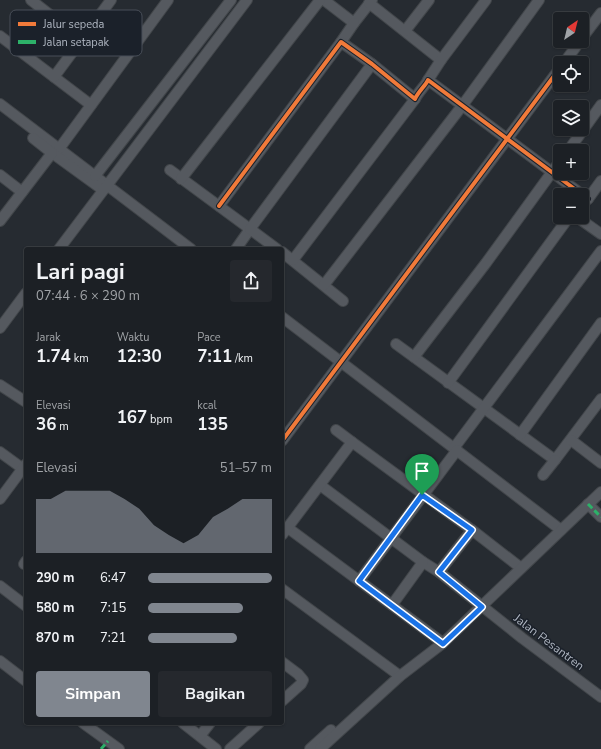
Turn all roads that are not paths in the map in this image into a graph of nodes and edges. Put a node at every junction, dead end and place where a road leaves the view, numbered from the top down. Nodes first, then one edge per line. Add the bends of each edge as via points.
1 (31, 0) edge
2 (110, 0) edge
3 (168, 0) edge
4 (231, 0) edge
5 (247, 0) edge
6 (320, 0) edge
7 (324, 0) edge
8 (429, 0) edge
9 (486, 0) edge
10 (539, 0) edge
11 (370, 2) edge
12 (44, 10) edge
13 (103, 10) edge
14 (601, 13) edge
15 (354, 23) junction
16 (589, 29) edge
17 (405, 31) junction
18 (142, 35) edge
19 (0, 36) edge
20 (341, 42) junction
21 (10, 44) edge
22 (26, 56) edge
23 (70, 56) edge
24 (127, 56) edge
25 (441, 60) junction
26 (372, 64) junction
27 (54, 77) junction
28 (553, 77) edge
29 (428, 80) junction
30 (415, 99) junction
31 (0, 104) edge
32 (91, 104) junction
33 (601, 105) edge
34 (462, 106) junction
35 (507, 139) junction
36 (573, 144) edge
37 (55, 151) junction
38 (170, 170) dead end
39 (552, 172) junction
40 (0, 175) edge
41 (95, 176) junction
42 (181, 178) junction
43 (601, 181) edge
44 (105, 187) junction
45 (570, 188) edge
46 (22, 192) junction
47 (589, 197) edge
48 (219, 206) junction
49 (0, 221) edge
50 (564, 224) edge
51 (587, 224) edge
52 (250, 229) junction
53 (601, 234) edge
54 (60, 247) edge
55 (188, 247) edge
56 (237, 247) edge
57 (274, 247) edge
58 (601, 251) edge
59 (284, 253) edge
60 (293, 260) junction
61 (324, 286) junction
62 (24, 296) edge
63 (343, 301) dead end
64 (284, 318) edge
65 (601, 323) edge
66 (0, 328) edge
67 (396, 344) dead end
68 (414, 357) junction
69 (342, 361) junction
70 (448, 383) junction
71 (0, 385) edge
72 (23, 399) edge
73 (601, 399) edge
74 (484, 409) junction
75 (336, 430) dead end
76 (520, 434) junction
77 (284, 438) edge
78 (571, 440) junction
79 (352, 442) junction
80 (456, 449) junction
81 (0, 452) edge
82 (555, 460) junction
83 (601, 463) edge
84 (24, 467) edge
85 (24, 469) edge
86 (543, 475) dead end
87 (320, 485) junction
88 (601, 492) edge
89 (422, 495) junction
90 (0, 499) edge
91 (588, 504) junction
92 (601, 517) edge
93 (472, 530) junction
94 (561, 530) junction
95 (285, 531) edge
96 (390, 538) junction
97 (423, 562) junction
98 (520, 568) junction
99 (439, 572) junction
100 (359, 581) junction
101 (0, 586) edge
102 (284, 590) edge
103 (24, 604) edge
104 (392, 605) junction
105 (482, 607) junction
106 (443, 644) junction
107 (0, 661) edge
108 (284, 664) edge
109 (400, 676) junction
110 (24, 679) edge
111 (601, 697) edge
112 (284, 700) edge
113 (85, 725) edge
114 (186, 725) edge
115 (208, 725) edge
116 (257, 725) edge
117 (330, 730) dead end
118 (200, 736) junction
119 (104, 745) edge
120 (119, 749) edge
121 (216, 749) edge
122 (230, 749) edge
123 (310, 749) edge
124 (320, 749) edge

1 - 12 street
2 - 13 street
3 - 18 street
4 - 41 street
5 - 44 street
6 - 42 street
7 - 15 street
8 - 17 street
9 - 25 street
10 - 34 street
11 - 15 street
11 - 17 street
14 - 16 street
15 - 20 street
17 - 25 street
19 - 21 street
20 - 26 street
20 - 48 street
22 - 27 street
23 - 27 street
24 - 32 street
25 - 29 street
26 - 30 street
26 - 52 street
27 - 32 street
28 - 35 street
29 - 30 street
29 - 34 street
30 - 60 street
31 - 37 street
32 - 37 street
33 - 36 street
34 - 35 street
34 - 61 street
35 - 39 street
35 - 69 street
37 - 41 street
37 - 44 street
37 - 46 street
38 - 42 street
39 - 45 street
39 - 68 street
40 - 46 street
41 - 44 street
42 - 48 street
43 - 47 street
44 - 54 street
44 - 55 street
46 - 49 street
48 - 52 street
50 - 70 street
51 - 53 street
52 - 56 street
52 - 57 street
58 - 74 street
59 - 60 street
60 - 61 street
61 - 63 street
62 - 66 street
64 - 69 street
65 - 76 street
67 - 68 street
68 - 70 street
69 - 77 street
69 - 80 street
70 - 74 street
71 - 72 street
73 - 78 street
74 - 76 street
74 - 80 street
75 - 79 street
76 - 82 street
78 - 82 street
78 - 83 street
79 - 87 street
79 - 89 street
80 - 89 street
80 - 94 street
81 - 84 street
82 - 86 street
85 - 90 street
87 - 95 street
87 - 96 street, Jalan Pesantren
88 - 91 street
89 - 93 street
89 - 96 street
91 - 92 street
91 - 94 street
93 - 98 street
93 - 99 street
94 - 98 street
95 - 100 street
96 - 97 street, Jalan Pesantren
96 - 100 street
97 - 99 street, Jalan Pesantren
97 - 104 street
98 - 105 street
99 - 105 street, Jalan Pesantren
100 - 104 street
101 - 103 street
102 - 109 street
104 - 106 street
105 - 106 street
105 - 111 street, Jalan Pesantren
106 - 109 street
107 - 110 street
108 - 112 street via 303,680
109 - 124 street
113 - 119 street
114 - 118 street
115 - 118 street
116 - 122 street
117 - 123 street
118 - 121 street
119 - 120 street

